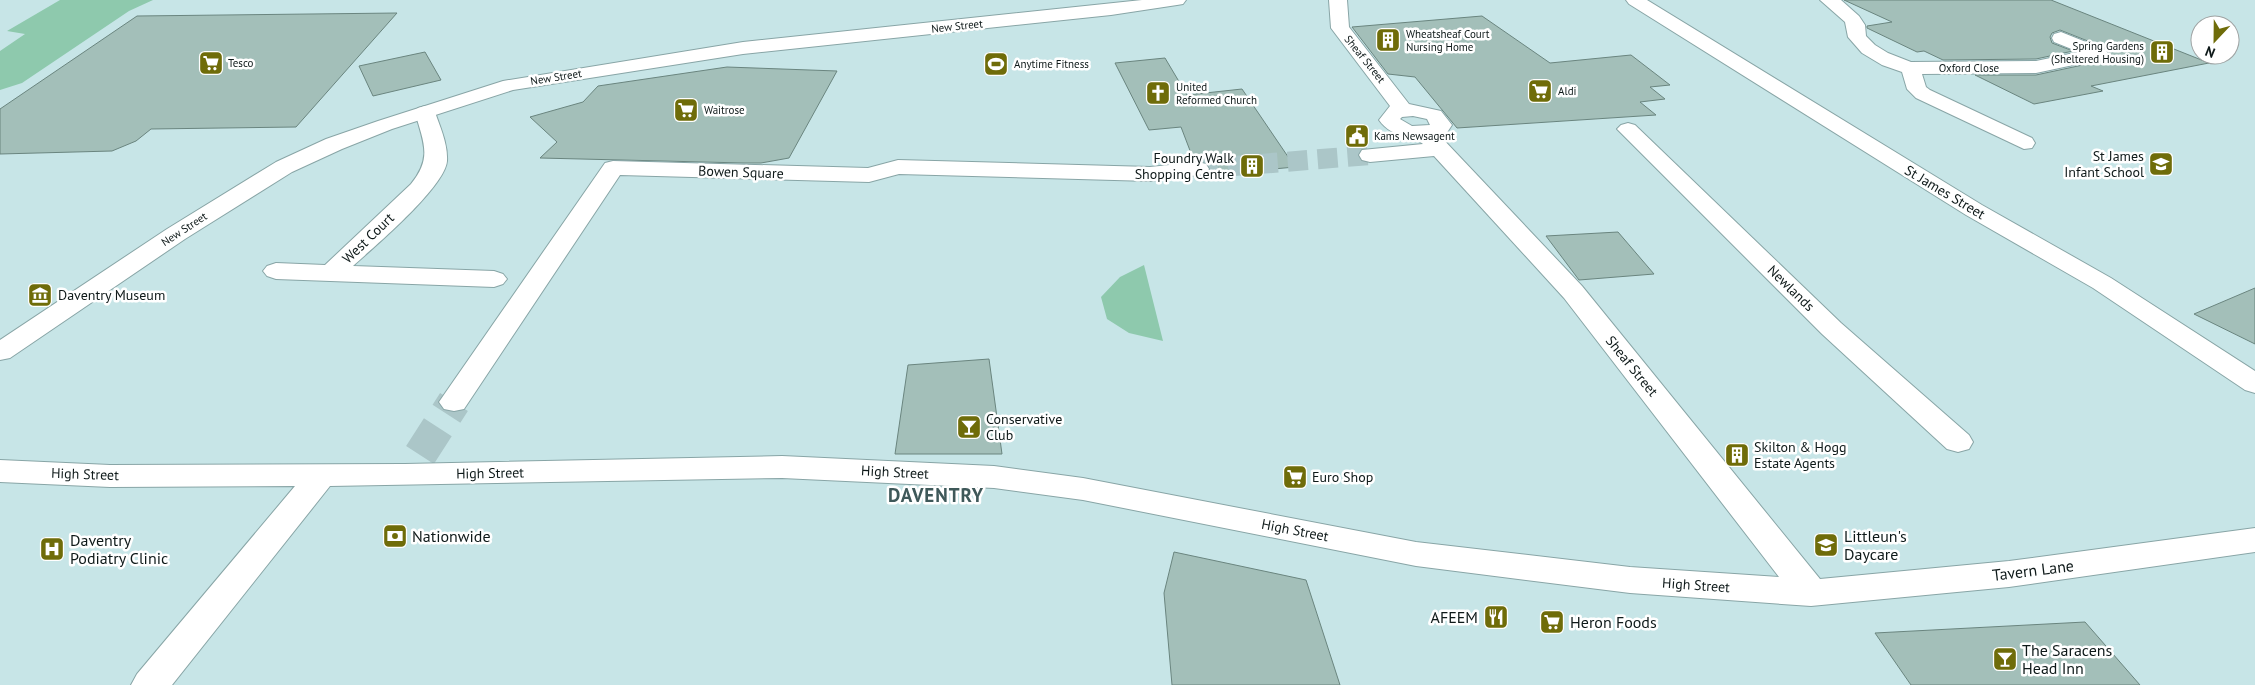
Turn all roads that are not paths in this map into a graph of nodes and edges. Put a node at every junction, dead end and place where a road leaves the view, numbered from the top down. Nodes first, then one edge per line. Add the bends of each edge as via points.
1 (1177, 0) edge
2 (1338, 0) edge
3 (1635, 0) edge
4 (1829, 0) edge
5 (2060, 38) dead end
6 (1912, 68) junction
7 (425, 112) junction
8 (1628, 129) dead end
9 (1433, 141) junction
10 (2024, 143) dead end
11 (1370, 155) tunnel mouth
12 (1198, 170) tunnel mouth
13 (276, 271) dead end
14 (331, 273) junction
15 (494, 279) dead end
16 (0, 352) edge
17 (2255, 384) edge
18 (454, 402) tunnel mouth
19 (1958, 442) dead end
20 (0, 471) edge
21 (322, 474) junction
22 (2255, 540) edge
23 (1811, 593) junction
24 (150, 685) edge

1 - 7 street, New Street via 1101,11 743,48 510,85
2 - 9 street, Sheaf Street via 1340,28 1404,111 1434,115 1441,124
3 - 17 street, St James Street via 1974,210 2102,283
4 - 6 street, Oxford Close via 1853,20 1857,37 1870,51 1895,64
5 - 6 street, Oxford Close via 2098,54 2036,67
6 - 10 street via 1917,88 1923,94
7 - 14 street, West Court via 436,164 422,186
7 - 16 street, New Street via 334,144 284,167 176,234
8 - 19 street, Newlands via 1825,321
9 - 11 street
9 - 23 street, Sheaf Street via 1573,292
12 - 18 street, Bowen Square via 1150,174 898,167 868,175 613,168
13 - 14 street
14 - 15 street, West Court
20 - 21 street, High Street via 110,476
21 - 23 street, High Street via 412,465 782,467 994,477 1093,491 1416,554 1630,580
21 - 24 street
22 - 23 street, Tavern Lane via 2009,574

